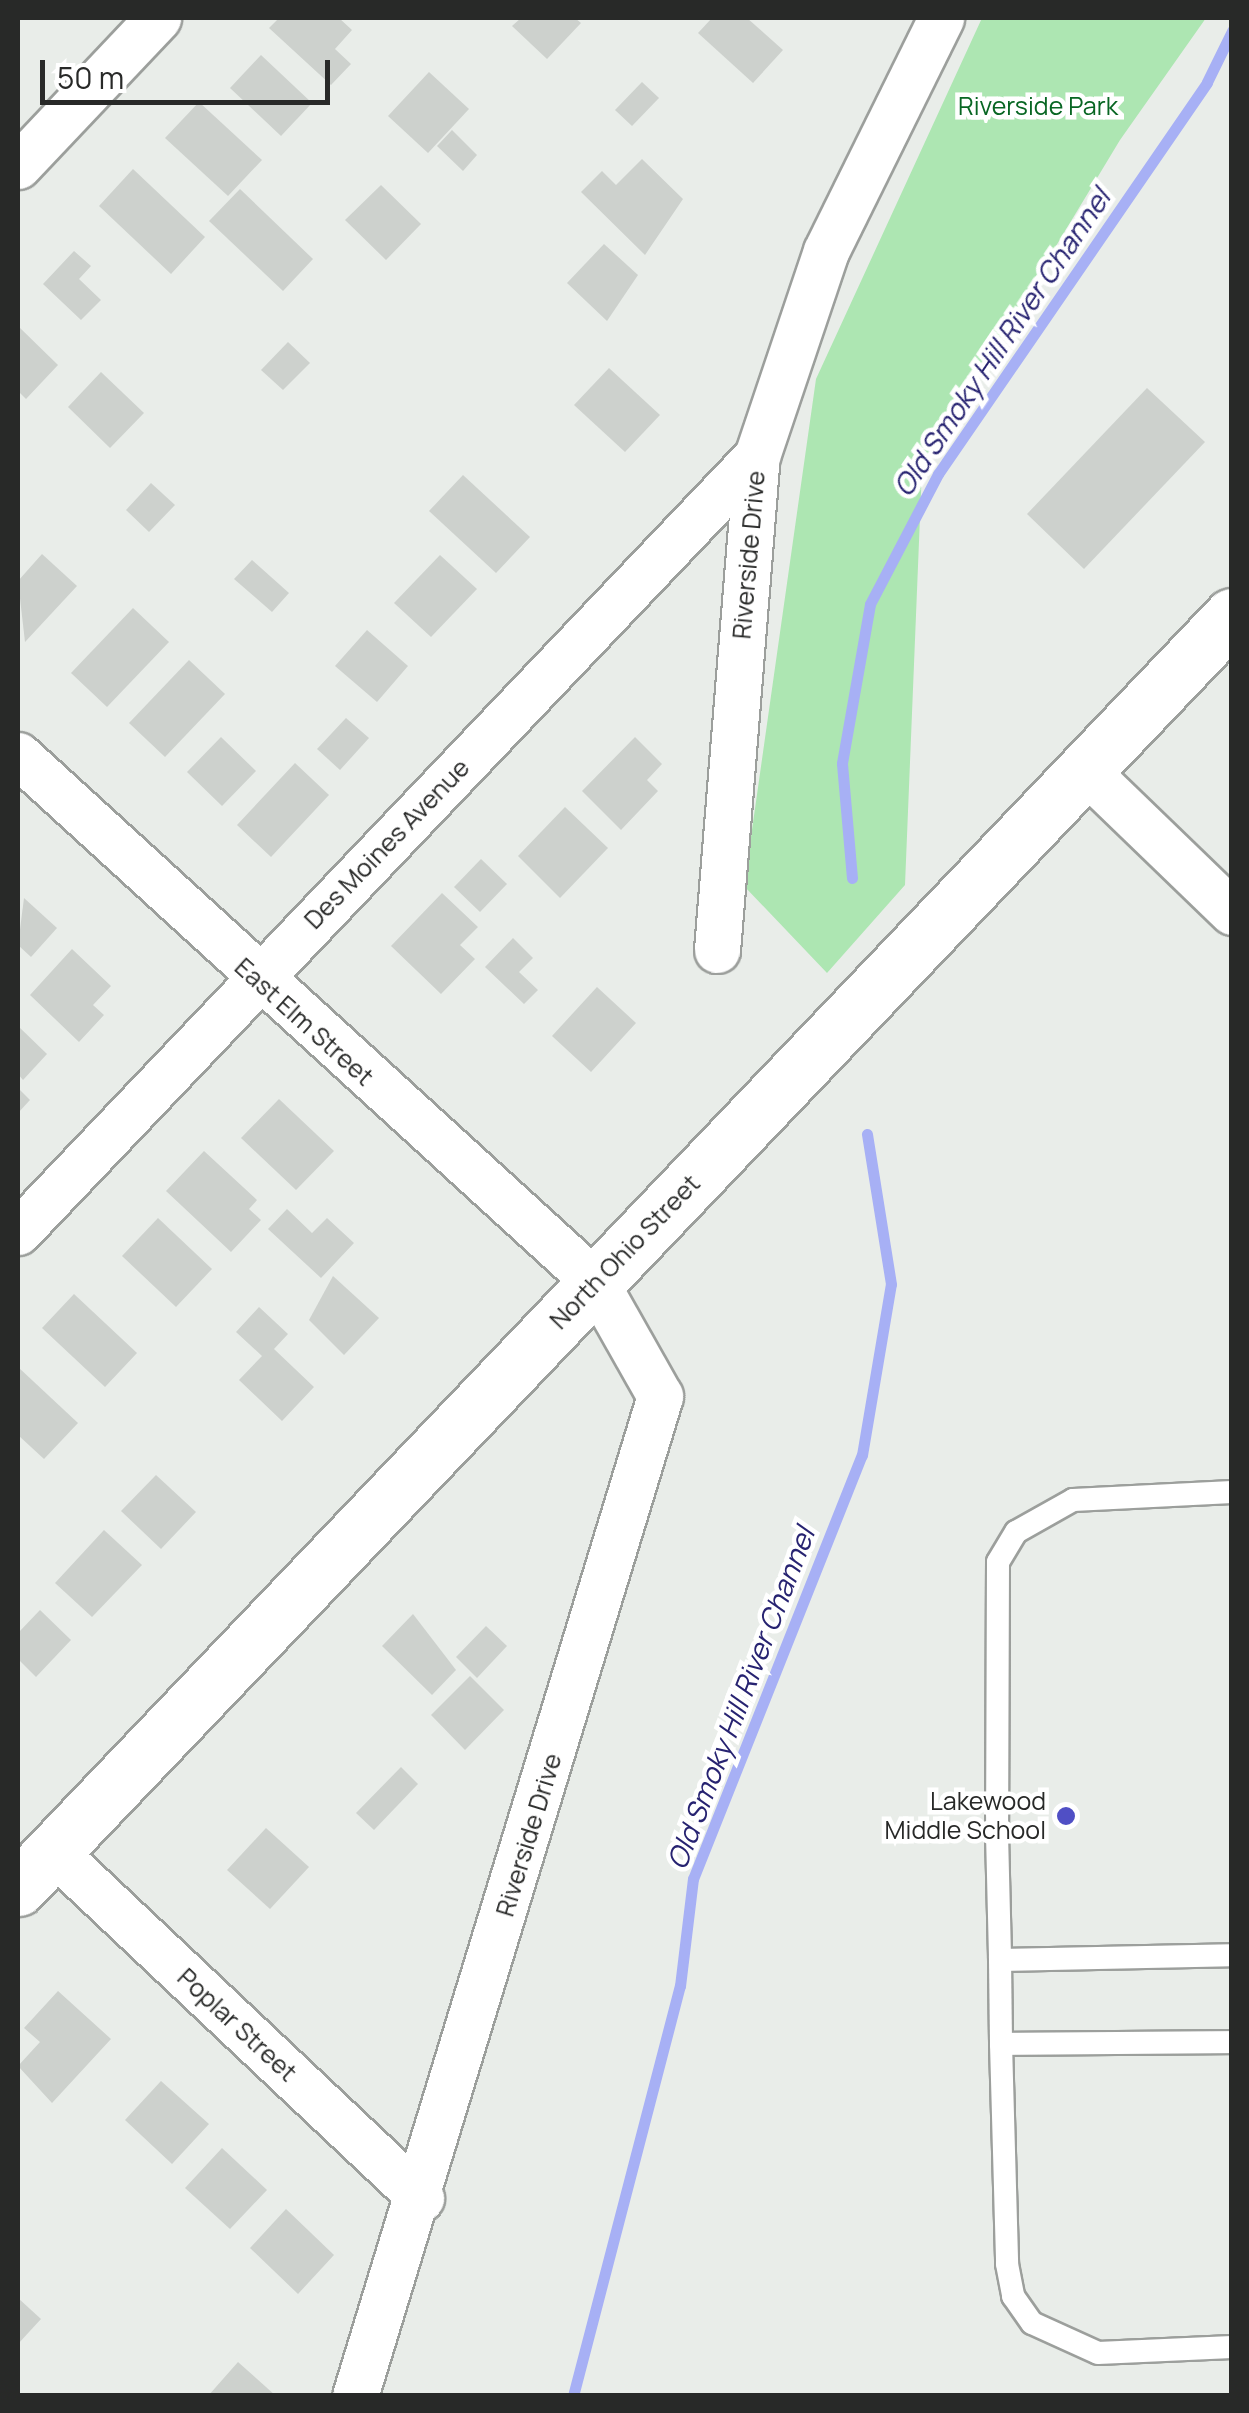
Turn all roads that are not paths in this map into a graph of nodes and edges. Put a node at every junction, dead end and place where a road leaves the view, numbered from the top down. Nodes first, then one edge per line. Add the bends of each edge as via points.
1 (158, 18) edge
2 (941, 18) edge
3 (18, 166) edge
4 (757, 456) junction
5 (1232, 616) edge
6 (18, 756) edge
7 (1086, 771) junction
8 (1232, 912) edge
9 (718, 950) dead end
10 (256, 980) junction
11 (18, 1232) edge
12 (596, 1283) junction
13 (1232, 1492) edge
14 (35, 1869) edge
15 (1232, 1955) edge
16 (1000, 1960) junction
17 (1232, 2042) edge
18 (1001, 2044) junction
19 (421, 2198) junction
20 (1232, 2347) edge
21 (356, 2396) edge

1 - 3 street
2 - 4 street, Riverside Drive via 826,251
4 - 9 street, Riverside Drive
4 - 10 street, Des Moines Avenue
5 - 7 main road, North Ohio Street
6 - 10 street, East Elm Street
7 - 8 street
7 - 12 main road, North Ohio Street
10 - 11 street, Des Moines Avenue
10 - 12 street, East Elm Street
12 - 14 main road, North Ohio Street
12 - 19 street, Riverside Drive via 660,1396
13 - 16 lane via 1073,1500 1030,1520 998,1562
14 - 19 street, Poplar Street
15 - 16 lane
16 - 18 lane
17 - 18 lane
18 - 20 lane via 1007,2264 1013,2296 1032,2323 1098,2352
19 - 21 street, Riverside Drive

